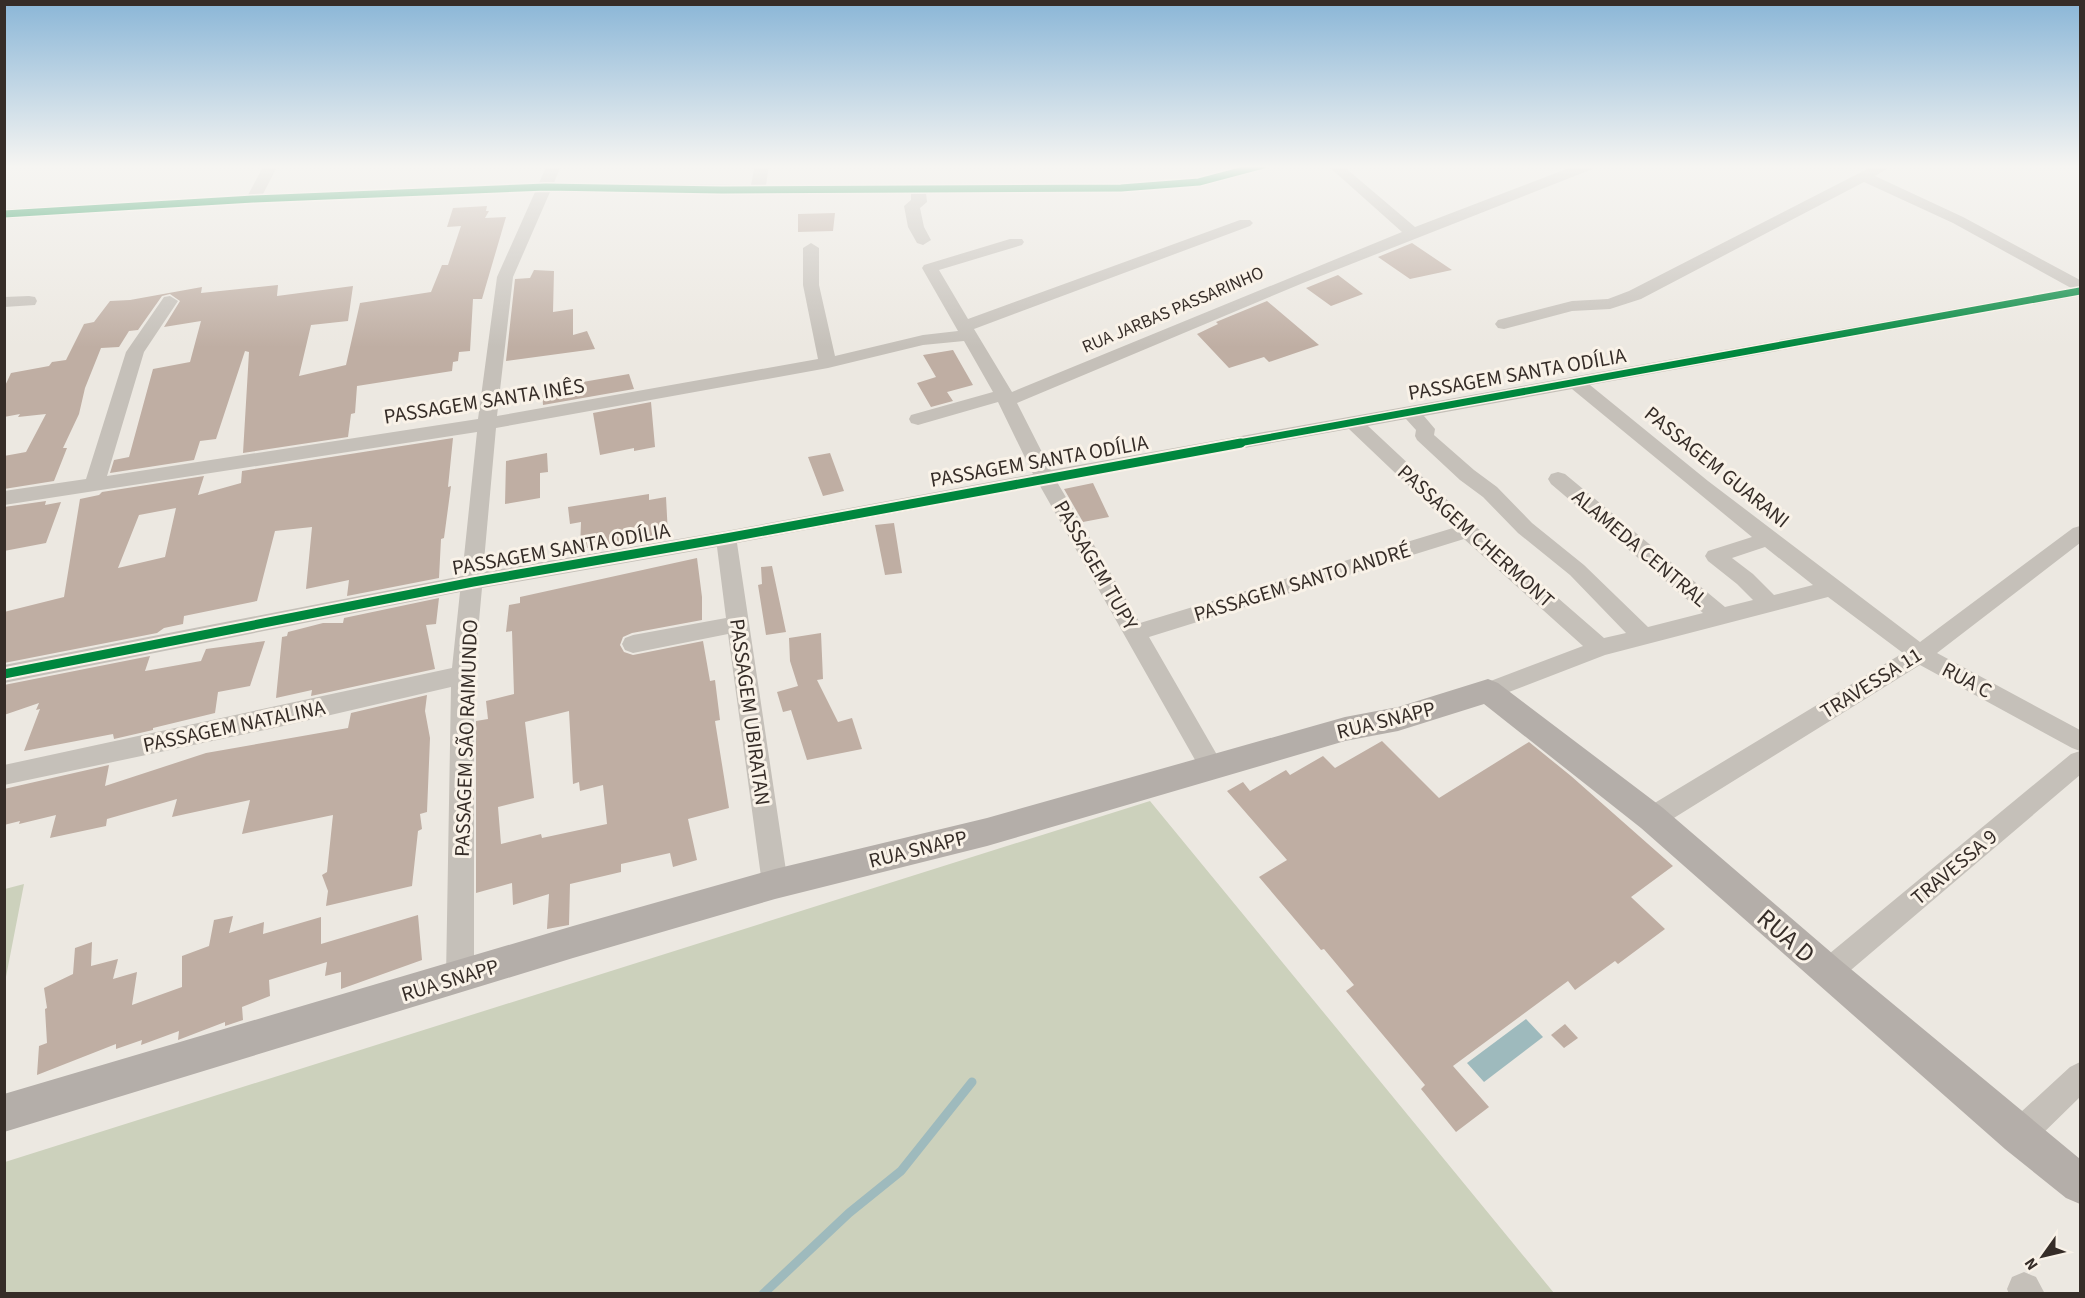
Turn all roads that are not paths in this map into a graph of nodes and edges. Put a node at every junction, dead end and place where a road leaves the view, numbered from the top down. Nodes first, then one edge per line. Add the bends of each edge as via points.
1 (528, 226) edge
2 (916, 226) edge
3 (1238, 226) edge
4 (1404, 226) edge
5 (1428, 226) edge
6 (1769, 226) edge
7 (1968, 226) edge
8 (1411, 232) junction
9 (923, 240) dead end
10 (1016, 242) dead end
11 (812, 248) dead end
12 (2080, 288) edge
13 (29, 301) dead end
14 (170, 301) dead end
15 (4, 302) edge
16 (1504, 324) dead end
17 (966, 331) junction
18 (828, 363) junction
19 (1575, 382) junction
20 (1006, 398) junction
21 (1410, 412) junction
22 (918, 419) dead end
23 (1354, 423) junction
24 (487, 424) junction
25 (1045, 478) junction
26 (1558, 479) dead end
27 (94, 485) junction
28 (4, 498) edge
29 (1468, 531) junction
30 (2080, 534) edge
31 (726, 538) junction
32 (1768, 539) junction
33 (473, 582) junction
34 (1831, 588) junction
35 (1770, 604) junction
36 (1722, 617) junction
37 (737, 624) junction
38 (1135, 633) junction
39 (1644, 637) junction
40 (633, 644) dead end
41 (1600, 648) junction
42 (1920, 654) junction
43 (4, 674) edge
44 (463, 675) junction
45 (1488, 691) junction
46 (2080, 741) edge
47 (2080, 761) edge
48 (1212, 767) junction
49 (4, 775) edge
50 (1652, 819) junction
51 (775, 885) junction
52 (1828, 972) junction
53 (460, 977) junction
54 (2080, 1077) edge
55 (4, 1113) edge
56 (2019, 1135) junction
57 (2080, 1184) edge

1 - 24 street, PASSAGEM SÃO RAIMUNDO via 505,277
2 - 9 street
3 - 17 street, PASSAGEM SANTA INÊS
4 - 8 street
5 - 8 street, RUA JARBAS PASSARINHO
6 - 16 street via 1611,304 1572,306
7 - 12 street
8 - 20 street, RUA JARBAS PASSARINHO
10 - 17 street, PASSAGEM TUPY via 930,268
11 - 18 street via 811,285
12 - 19 street, PASSAGEM SANTA ODÍLIA
13 - 15 street
14 - 27 street via 135,352
17 - 18 street, PASSAGEM SANTA INÊS
17 - 20 street, PASSAGEM TUPY
18 - 24 street, PASSAGEM SANTA INÊS
19 - 21 street, PASSAGEM SANTA ODÍLIA
19 - 32 street, PASSAGEM GUARANI
20 - 22 street, RUA JARBAS PASSARINHO
20 - 25 street, PASSAGEM TUPY
21 - 23 street, PASSAGEM SANTA ODÍLIA
21 - 39 street via 1426,429 1424,436 1576,570
23 - 25 street, PASSAGEM SANTA ODÍLIA
23 - 29 street, PASSAGEM CHERMONT
24 - 27 street, PASSAGEM SANTA INÊS
24 - 33 street, PASSAGEM SÃO RAIMUNDO
25 - 31 street, PASSAGEM SANTA ODÍLIA
25 - 38 street, PASSAGEM TUPY
26 - 36 street, ALAMEDA CENTRAL
27 - 28 street, PASSAGEM SANTA INÊS
29 - 38 street, PASSAGEM SANTO ANDRÉ
29 - 41 street, PASSAGEM CHERMONT
30 - 42 street, TRAVESSA 11
31 - 33 street, PASSAGEM SANTA ODÍLIA
31 - 37 street, PASSAGEM UBIRATAN
32 - 34 street, PASSAGEM GUARANI
32 - 35 street via 1715,556
33 - 43 street, PASSAGEM SANTA ODÍLIA
33 - 44 street, PASSAGEM SÃO RAIMUNDO
34 - 35 street, RUA SNAPP
34 - 42 street, RUA C
35 - 36 street, RUA SNAPP
36 - 39 street, RUA SNAPP
37 - 40 street
37 - 51 street, PASSAGEM UBIRATAN
38 - 48 street, PASSAGEM TUPY
39 - 41 street, RUA SNAPP
41 - 45 street, RUA SNAPP
42 - 46 street, RUA C
42 - 50 street, TRAVESSA 11
44 - 49 street, PASSAGEM NATALINA
44 - 53 street, PASSAGEM SÃO RAIMUNDO
45 - 48 main road, RUA SNAPP via 1398,720 1345,729
45 - 50 main road, RUA D
47 - 52 street, TRAVESSA 9
48 - 51 main road, RUA SNAPP via 987,832
50 - 52 main road, RUA D
51 - 53 main road, RUA SNAPP
52 - 56 main road, RUA D
53 - 55 main road, RUA SNAPP
54 - 56 street
56 - 57 main road, RUA D

